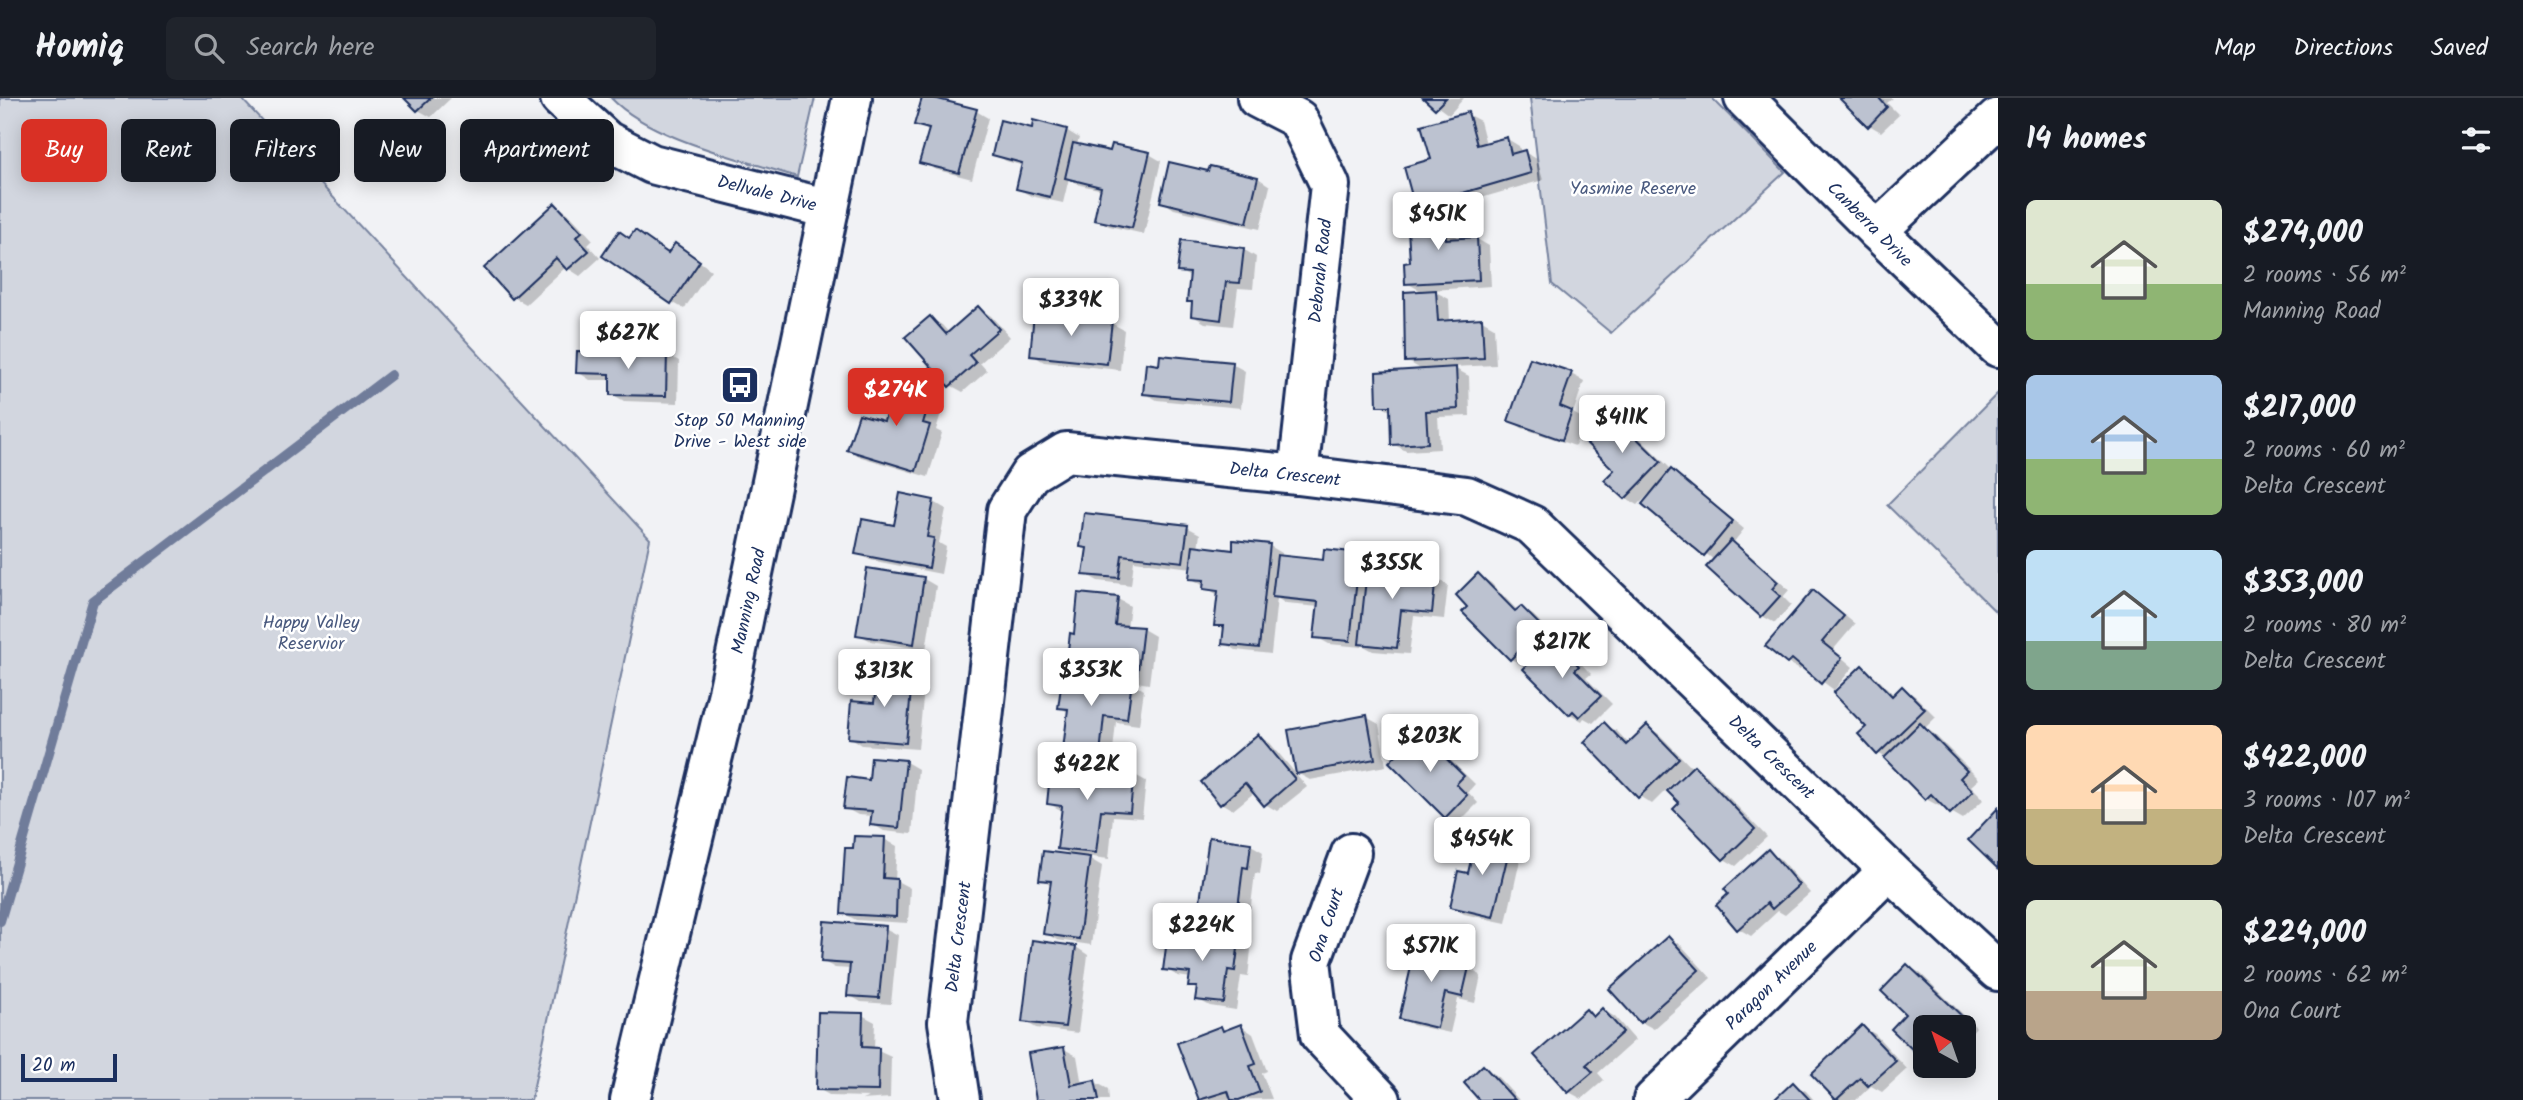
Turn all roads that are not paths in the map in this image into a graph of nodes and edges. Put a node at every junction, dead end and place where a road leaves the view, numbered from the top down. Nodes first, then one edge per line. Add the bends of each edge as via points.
1 (560, 98) edge
2 (852, 98) edge
3 (1257, 98) edge
4 (1744, 98) edge
5 (1998, 118) edge
6 (829, 209) junction
7 (1877, 231) junction
8 (1998, 347) edge
9 (1298, 475) junction
10 (1351, 853) dead end
11 (1889, 870) junction
12 (1998, 971) edge
13 (630, 1100) edge
14 (960, 1100) edge
15 (1381, 1100) edge
16 (1653, 1100) edge

1 - 6 street, Dellvale Drive via 607,141 652,164
2 - 6 street, Manning Road
3 - 9 street, Deborah Road via 1298,119 1330,185
4 - 7 street, Canberra Drive
5 - 7 street
6 - 13 street, Manning Road via 729,693
7 - 8 street, Canberra Drive
9 - 11 street, Delta Crescent via 1467,496 1532,525
9 - 14 street, Delta Crescent via 1066,452 1030,474 1007,510 948,1023
10 - 15 street, Ona Court via 1311,961 1320,1035
11 - 12 street, Delta Crescent
11 - 16 street, Paragon Avenue

